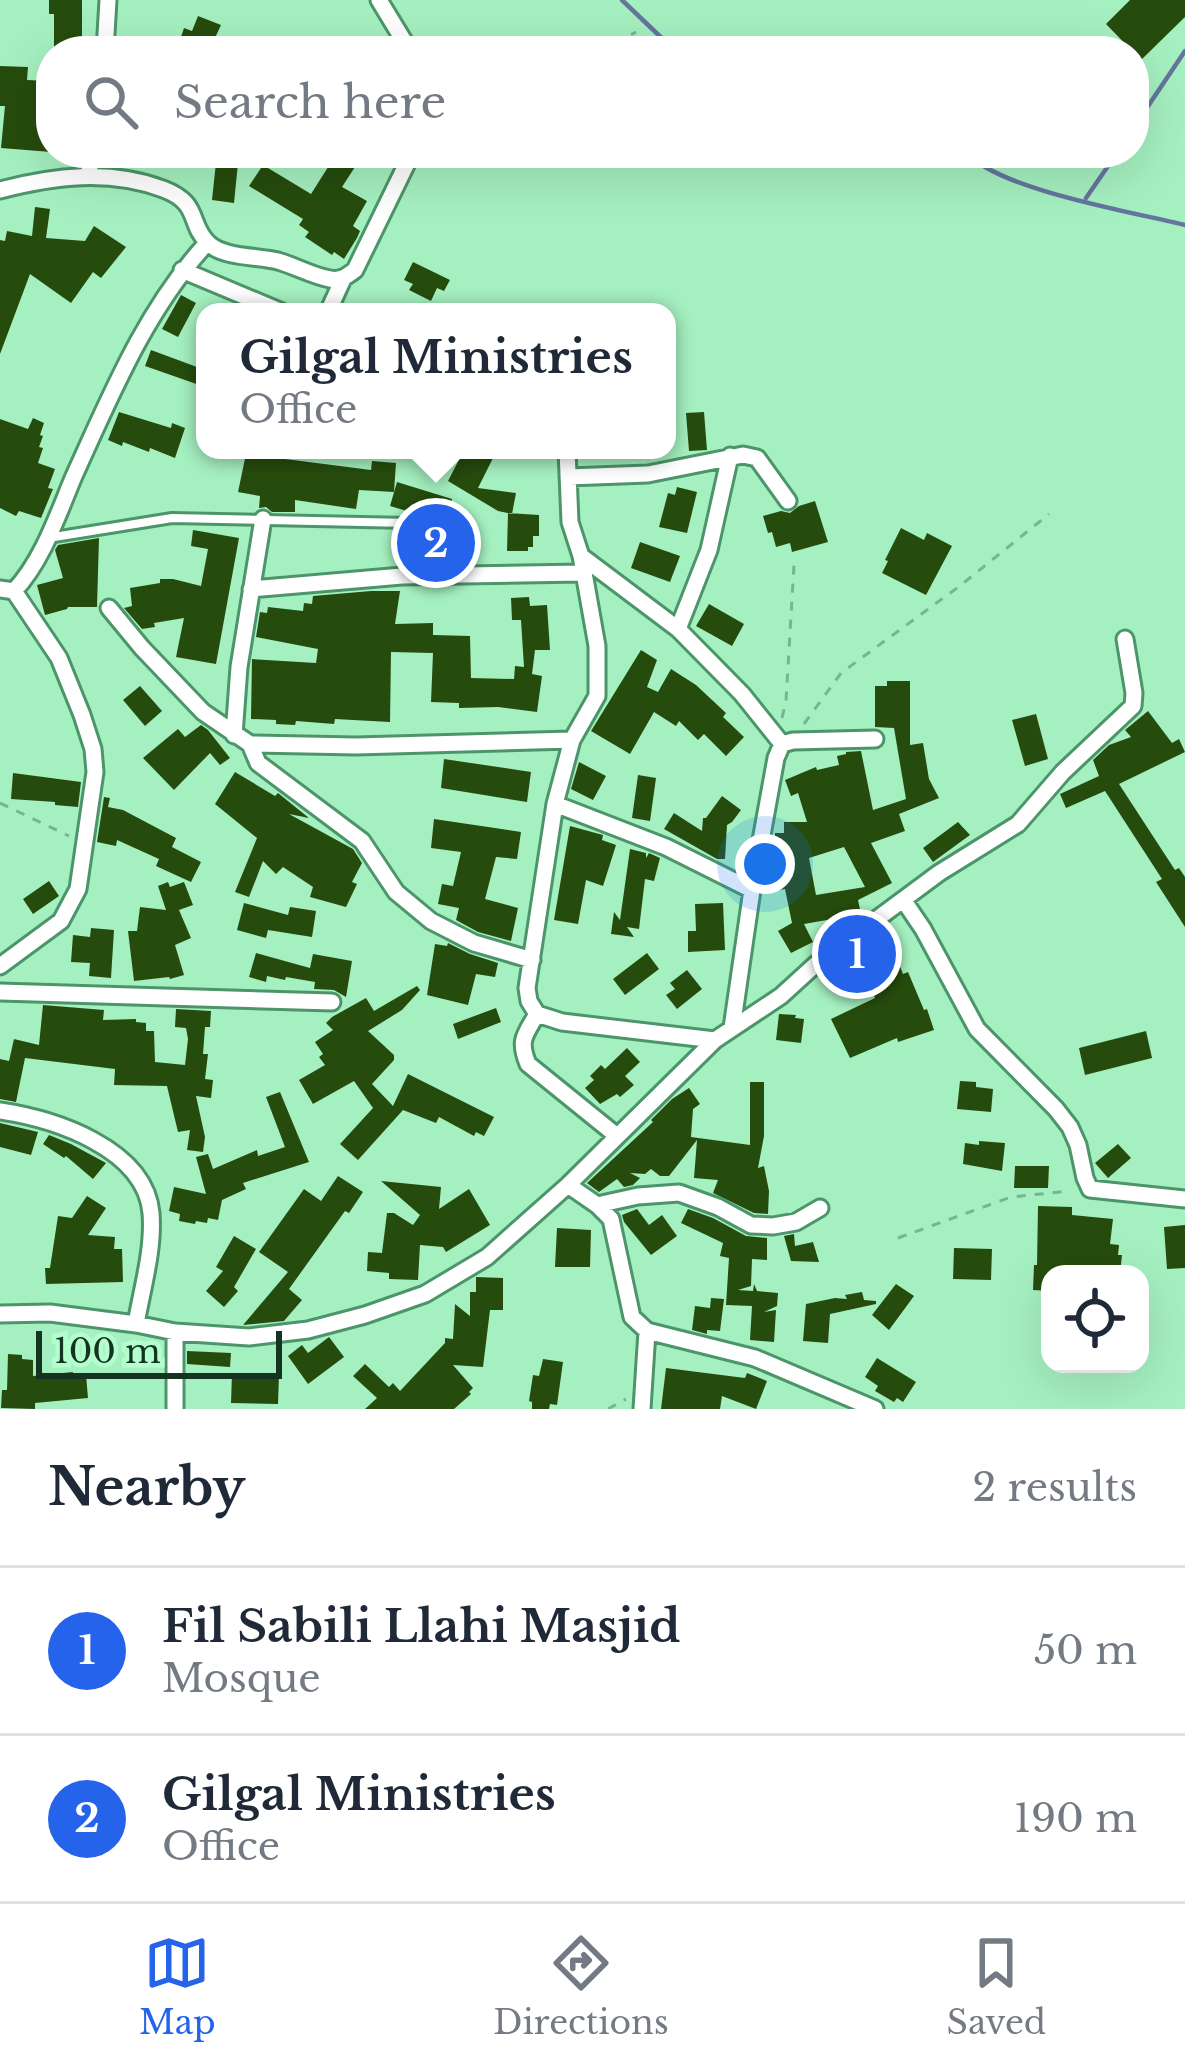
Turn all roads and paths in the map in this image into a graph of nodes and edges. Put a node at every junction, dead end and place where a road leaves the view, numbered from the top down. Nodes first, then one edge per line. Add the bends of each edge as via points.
1 (109, 0) edge
2 (379, 0) edge
3 (636, 32) dead end
4 (106, 36) edge
5 (401, 36) edge
6 (628, 36) edge
7 (90, 168) edge
8 (405, 168) edge
9 (88, 174) junction
10 (0, 190) edge
11 (207, 243) junction
12 (182, 270) junction
13 (343, 279) junction
14 (261, 303) edge
15 (332, 303) edge
16 (730, 457) junction
17 (567, 459) edge
18 (568, 477) junction
19 (788, 501) dead end
20 (1049, 514) dead end
21 (263, 519) junction
22 (410, 524) dead end
23 (47, 538) junction
24 (582, 564) junction
25 (794, 565) dead end
26 (250, 589) junction
27 (7, 590) edge
28 (110, 608) dead end
29 (678, 629) junction
30 (1126, 639) dead end
31 (234, 735) junction
32 (875, 739) dead end
33 (572, 740) junction
34 (784, 741) junction
35 (250, 744) junction
36 (0, 803) edge
37 (555, 804) junction
38 (85, 843) junction
39 (752, 890) junction
40 (904, 901) junction
41 (532, 960) junction
42 (0, 966) edge
43 (0, 992) edge
44 (332, 1002) dead end
45 (537, 1014) junction
46 (732, 1028) junction
47 (715, 1040) junction
48 (0, 1111) edge
49 (617, 1136) junction
50 (568, 1185) junction
51 (1090, 1189) junction
52 (1185, 1198) edge
53 (597, 1204) junction
54 (820, 1208) dead end
55 (898, 1238) dead end
56 (0, 1314) edge
57 (136, 1324) junction
58 (647, 1331) junction
59 (175, 1332) junction
60 (175, 1409) edge
61 (642, 1409) edge
62 (875, 1409) edge

1 - 4 street
2 - 5 street
3 - 6 path
7 - 9 street
8 - 13 street via 355,270
9 - 10 street
9 - 11 street via 168,190 186,202
11 - 12 street
11 - 13 street
12 - 14 street
12 - 23 street via 130,358
13 - 15 street
16 - 18 street via 648,474
16 - 19 street via 757,458
16 - 29 street via 710,550
17 - 18 street
18 - 24 street
20 - 34 path via 841,674
21 - 22 lane
21 - 23 lane via 172,518
21 - 26 street
23 - 27 street
24 - 26 street
24 - 29 street
24 - 33 street via 597,696
25 - 34 path
26 - 31 street
27 - 38 street via 59,658 93,749
28 - 31 street via 203,712
29 - 34 street
30 - 40 street via 1133,706 1018,824
31 - 35 street
32 - 34 street
33 - 35 street
33 - 37 street
34 - 39 street
35 - 41 street via 258,763 362,841 396,892 431,921
36 - 38 path
37 - 39 street
37 - 41 street
38 - 42 street via 78,889 61,921
39 - 46 street
40 - 46 street
40 - 51 street via 977,1029 1070,1127
41 - 45 street via 527,988
43 - 44 street
45 - 47 street
45 - 49 street via 521,1047 528,1064
46 - 47 street
47 - 49 street
48 - 57 street via 76,1132 142,1180 151,1212
49 - 50 street
50 - 53 street
50 - 59 street via 488,1257 424,1294 308,1330 248,1337
51 - 52 street
51 - 55 path via 1011,1197
53 - 54 street via 679,1193 752,1225 773,1226
53 - 58 street via 610,1219 632,1317
56 - 57 street
57 - 59 street
58 - 61 street
58 - 62 street via 755,1358
59 - 60 street

